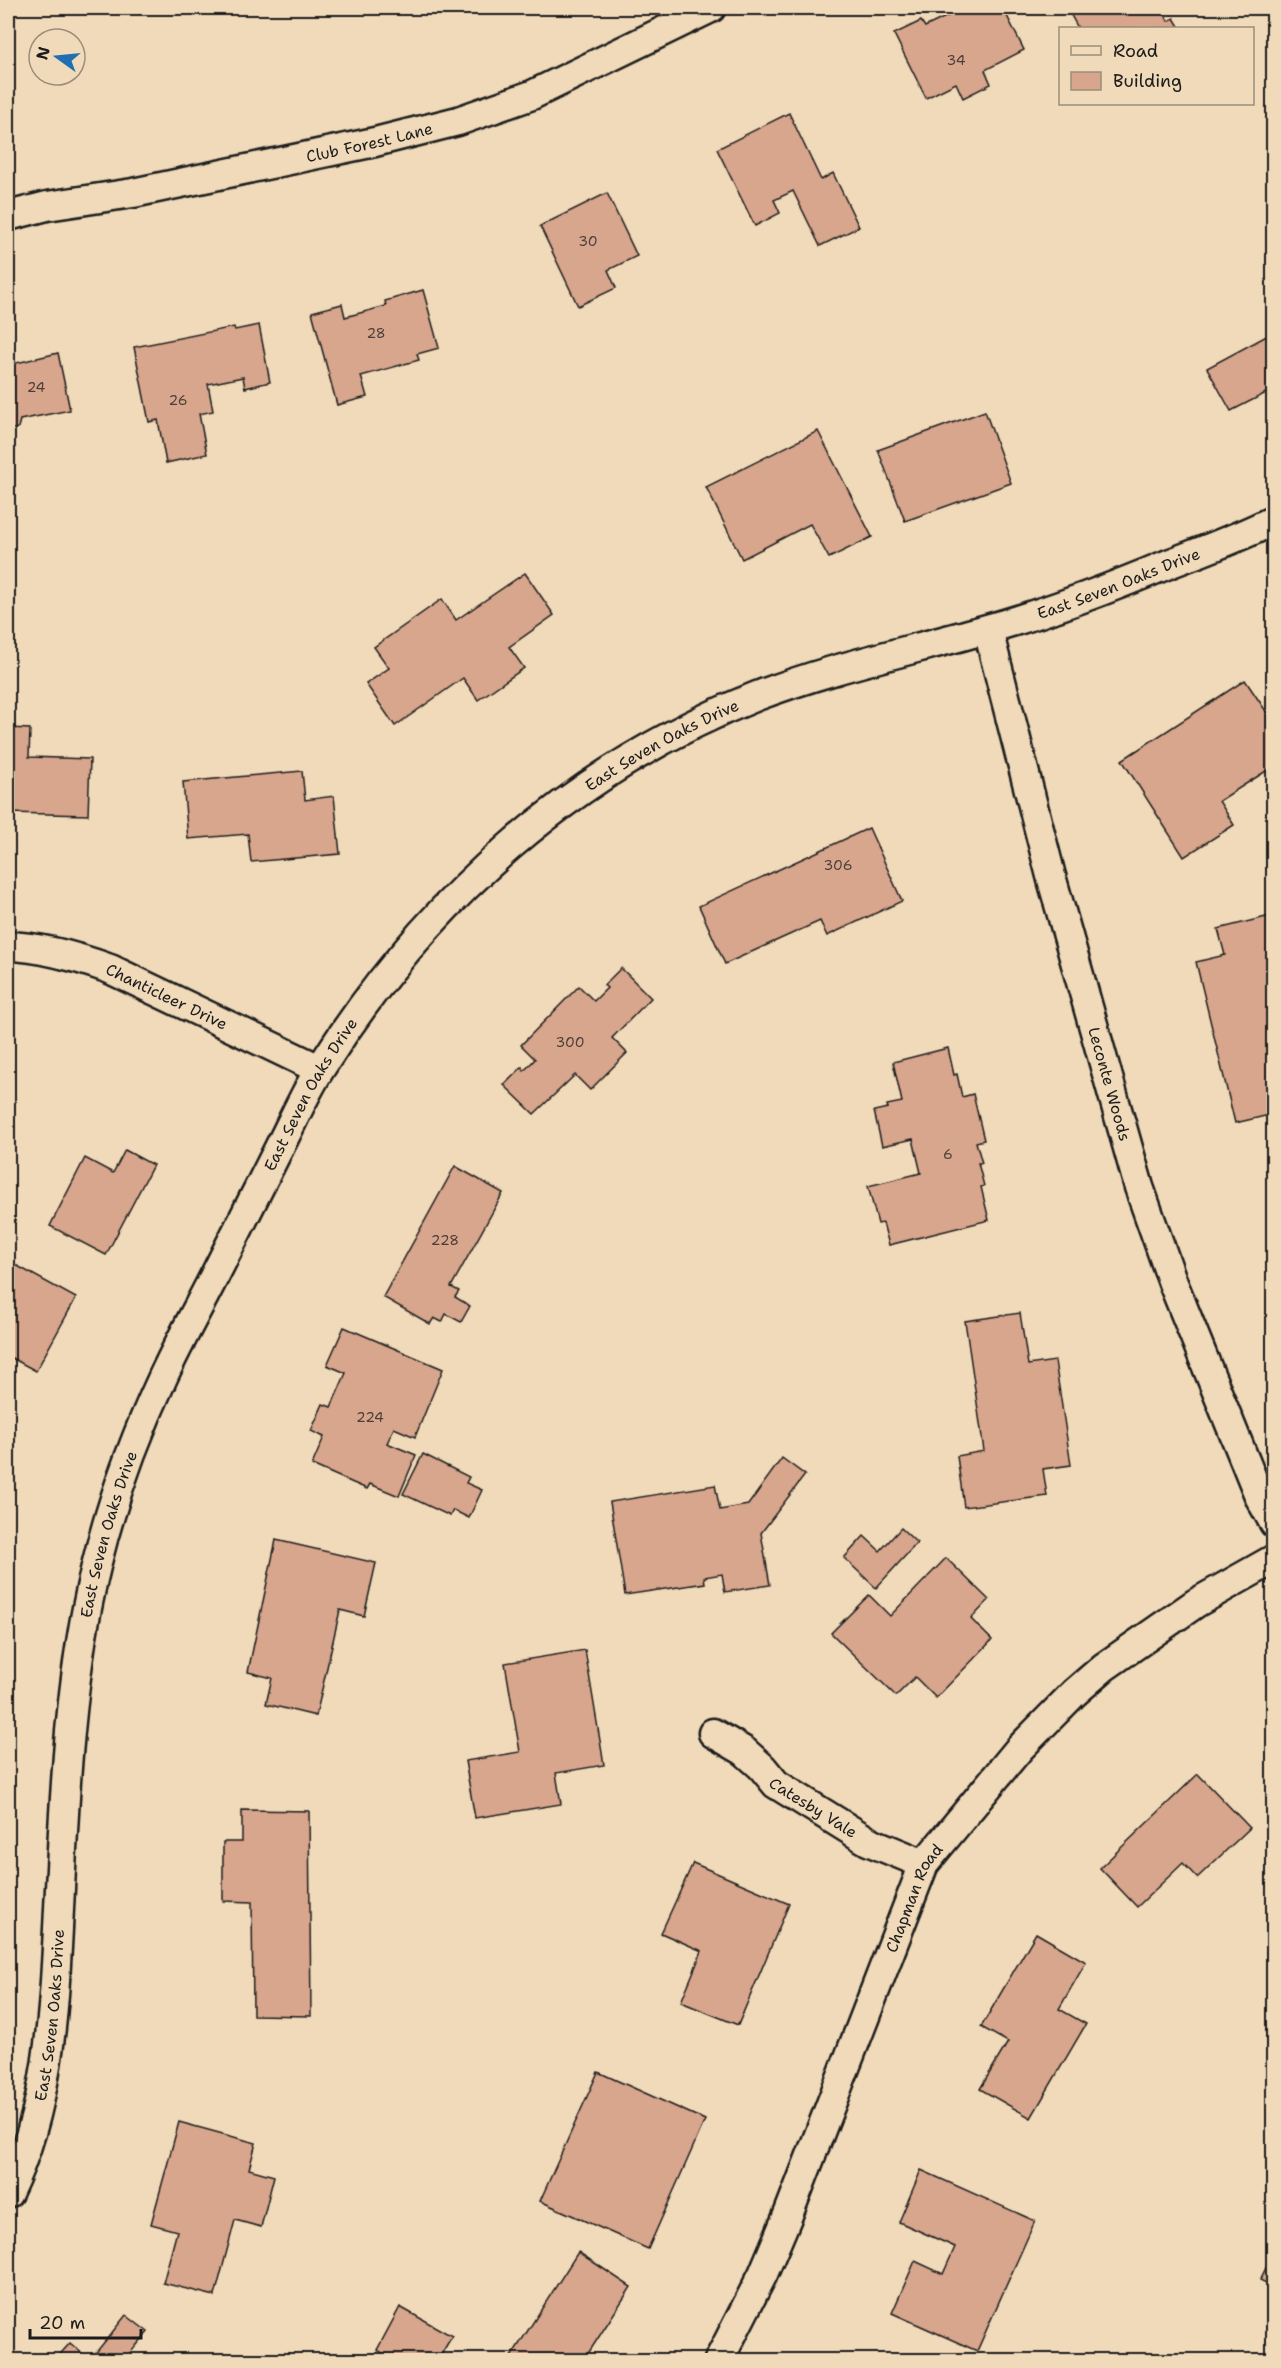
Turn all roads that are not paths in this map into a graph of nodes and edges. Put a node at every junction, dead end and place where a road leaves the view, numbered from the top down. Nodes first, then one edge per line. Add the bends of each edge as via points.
1 (711, 8) edge
2 (8, 216) edge
3 (1274, 520) edge
4 (987, 630) junction
5 (8, 946) edge
6 (320, 1069) junction
7 (1274, 1523) edge
8 (1274, 1559) edge
9 (714, 1733) dead end
10 (924, 1864) junction
11 (8, 2193) edge
12 (719, 2361) edge

1 - 2 street, Club Forest Lane via 532,95 458,122 133,193
3 - 4 street, East Seven Oaks Drive via 1120,584
4 - 6 street, East Seven Oaks Drive via 829,671 753,698 673,736 605,775 535,823 471,879 396,961
4 - 7 street, Leconte Woods via 1051,876 1139,1187 1173,1283 1260,1498
5 - 6 street, Chanticleer Drive via 30,947 110,969
6 - 11 street, East Seven Oaks Drive via 162,1378 127,1463 105,1534 87,1607 76,1677 46,2064 33,2127
8 - 10 street, Chapman Road via 1196,1602 1074,1693 1019,1749
9 - 10 street, Catesby Vale via 744,1751 785,1790 868,1841
10 - 12 street, Chapman Road via 789,2215

